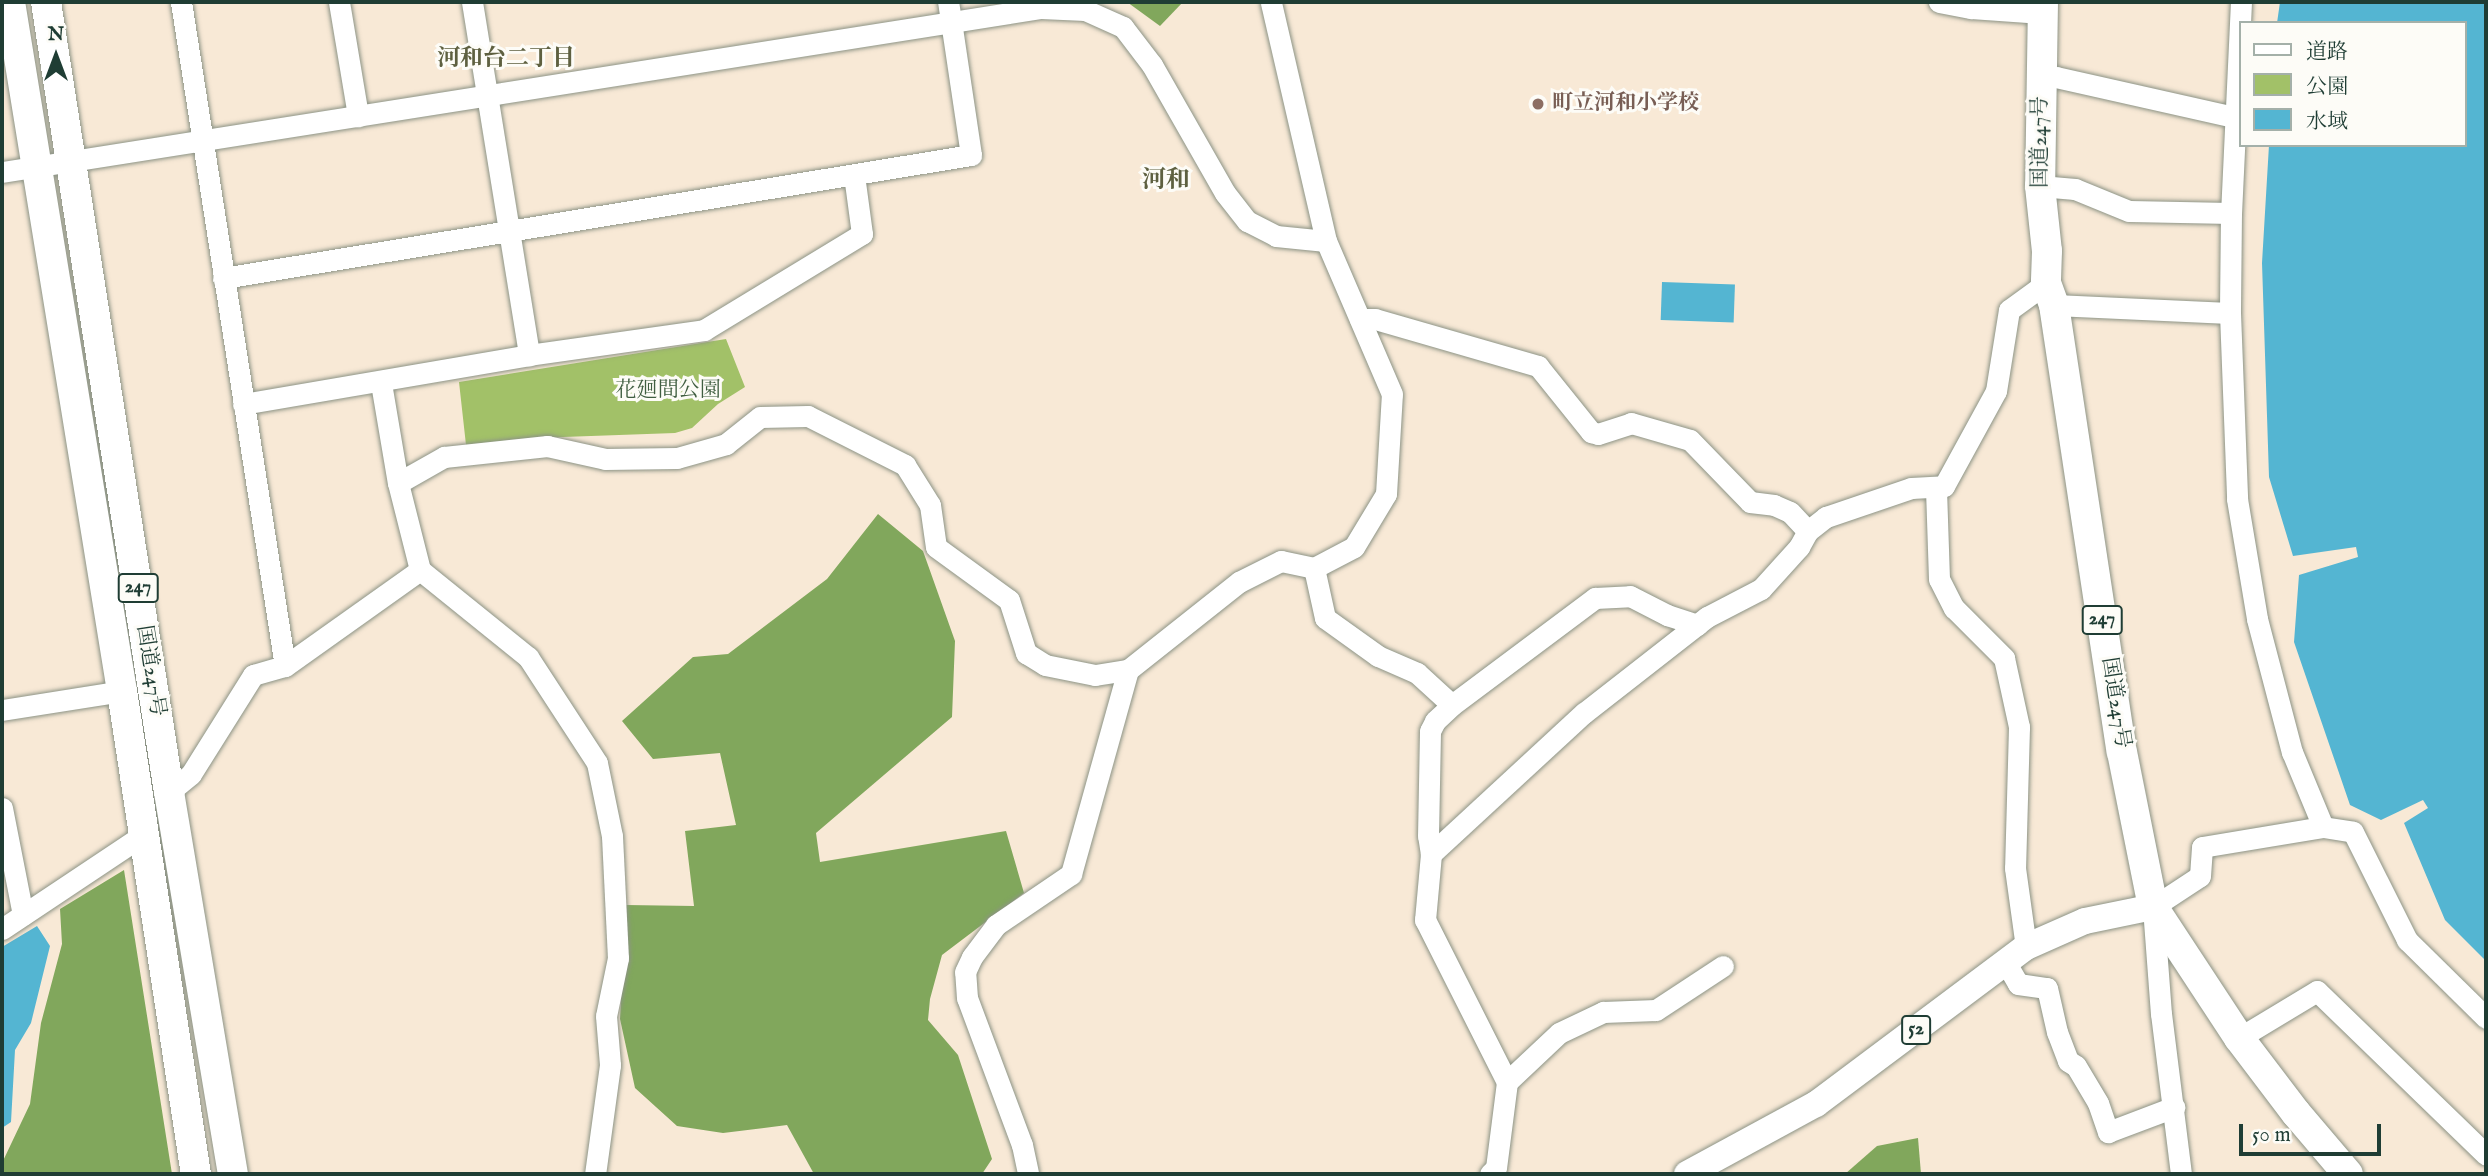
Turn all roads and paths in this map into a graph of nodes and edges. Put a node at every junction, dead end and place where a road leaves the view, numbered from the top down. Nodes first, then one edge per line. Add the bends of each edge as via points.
1 (10, 2) edge
2 (46, 2) edge
3 (181, 2) edge
4 (339, 2) edge
5 (472, 2) edge
6 (1271, 2) edge
7 (1939, 2) edge
8 (2241, 2) edge
9 (2042, 7) edge
10 (949, 12) edge
11 (2041, 77) junction
12 (486, 95) junction
13 (358, 116) junction
14 (2233, 117) junction
15 (204, 141) junction
16 (73, 161) junction
17 (36, 166) junction
18 (2, 172) edge
19 (854, 175) junction
20 (2040, 186) junction
21 (2231, 213) junction
22 (510, 231) junction
23 (1326, 242) junction
24 (223, 278) junction
25 (2050, 294) junction
26 (2230, 313) junction
27 (1360, 320) junction
28 (529, 355) junction
29 (381, 383) junction
30 (243, 404) junction
31 (398, 483) junction
32 (1936, 489) junction
33 (1808, 531) junction
34 (1314, 568) junction
35 (420, 570) junction
36 (1697, 625) junction
37 (285, 666) junction
38 (1128, 670) junction
39 (122, 691) junction
40 (1452, 705) junction
41 (2, 710) edge
42 (169, 792) junction
43 (2, 808) edge
44 (2323, 827) junction
45 (143, 835) junction
46 (4, 847) edge
47 (1432, 854) junction
48 (2153, 907) junction
49 (23, 915) junction
50 (2, 929) edge
51 (2016, 955) junction
52 (1723, 966) dead end
53 (2486, 1018) edge
54 (2239, 1038) junction
55 (1507, 1082) junction
56 (2174, 1107) junction
57 (2486, 1155) edge
58 (196, 1174) edge
59 (233, 1174) edge
60 (595, 1174) edge
61 (1030, 1174) edge
62 (1490, 1174) edge
63 (1687, 1174) edge
64 (2180, 1174) edge
65 (2348, 1174) edge

1 - 17 highway, 国道247号 / 247
2 - 16 highway, 国道247号 / 247
3 - 15 street
4 - 13 street
5 - 12 street
6 - 23 street
7 - 9 street via 1971,8
8 - 14 street
9 - 11 highway, 国道247号 / 247
10 - 12 street
10 - 19 street via 971,155
10 - 23 street via 1085,10 1123,27 1152,65 1225,193 1247,221 1276,236
11 - 14 street
11 - 20 highway, 国道247号 / 247
12 - 13 street
12 - 22 street
13 - 15 street
14 - 21 street
15 - 16 street
15 - 24 street
16 - 17 street
16 - 42 highway, 国道247号 / 247
17 - 18 street
17 - 39 highway, 国道247号 / 247
19 - 22 street
19 - 28 street via 862,234 704,330
20 - 21 street via 2075,189 2129,211
20 - 25 highway, 国道247号 / 247
21 - 26 street
22 - 24 street
22 - 28 street
23 - 27 street
24 - 30 street
25 - 26 street
25 - 32 street via 2009,310 1996,391 1964,455 1944,486
25 - 48 highway, 国道247号 / 247 via 2122,752
26 - 44 street via 2237,499 2257,619 2292,752
27 - 33 street via 1375,320 1538,366 1591,432 1631,423 1690,440 1750,502 1790,512
27 - 34 street via 1392,394 1386,494 1354,547
28 - 29 street
29 - 30 street
29 - 31 street
30 - 37 street
31 - 35 street
31 - 38 street via 444,457 547,446 605,459 677,458 726,444 760,417 807,416 905,465 930,505 936,547 1009,600 1026,653 1045,665 1095,675
32 - 33 street via 1899,492 1826,517
32 - 51 street via 1939,579 1954,608 2004,658 2019,727
33 - 36 street via 1761,589
34 - 38 street via 1281,561 1239,582
34 - 40 street via 1325,618 1378,656 1418,673
35 - 37 street
35 - 60 street via 528,657 597,763 612,836 618,958 606,1016 610,1065
36 - 40 street via 1630,596 1595,598
36 - 47 street via 1584,713
37 - 42 street via 253,675 191,774
38 - 61 street via 1071,874 996,925 965,972 967,998
39 - 41 street
39 - 45 highway, 国道247号 / 247
40 - 47 street via 1435,722 1427,740 1427,836
42 - 59 highway, 国道247号 / 247
43 - 46 street
44 - 48 street via 2202,847 2200,876
44 - 53 street via 2353,832 2407,940
45 - 49 street
45 - 58 highway, 国道247号 / 247
46 - 49 street
47 - 55 street via 1425,920
48 - 51 main road, 52 via 2085,921
48 - 54 highway, 国道247号 / 247
48 - 56 street
49 - 50 street
51 - 56 street via 2018,984 2047,988 2068,1061 2076,1066 2098,1103 2108,1132
51 - 63 main road, 52 via 1816,1104
52 - 55 street via 1656,1010 1603,1012 1559,1033
54 - 57 street via 2318,991
54 - 65 highway, 国道247号 / 247
55 - 62 street via 1496,1168
56 - 64 street

